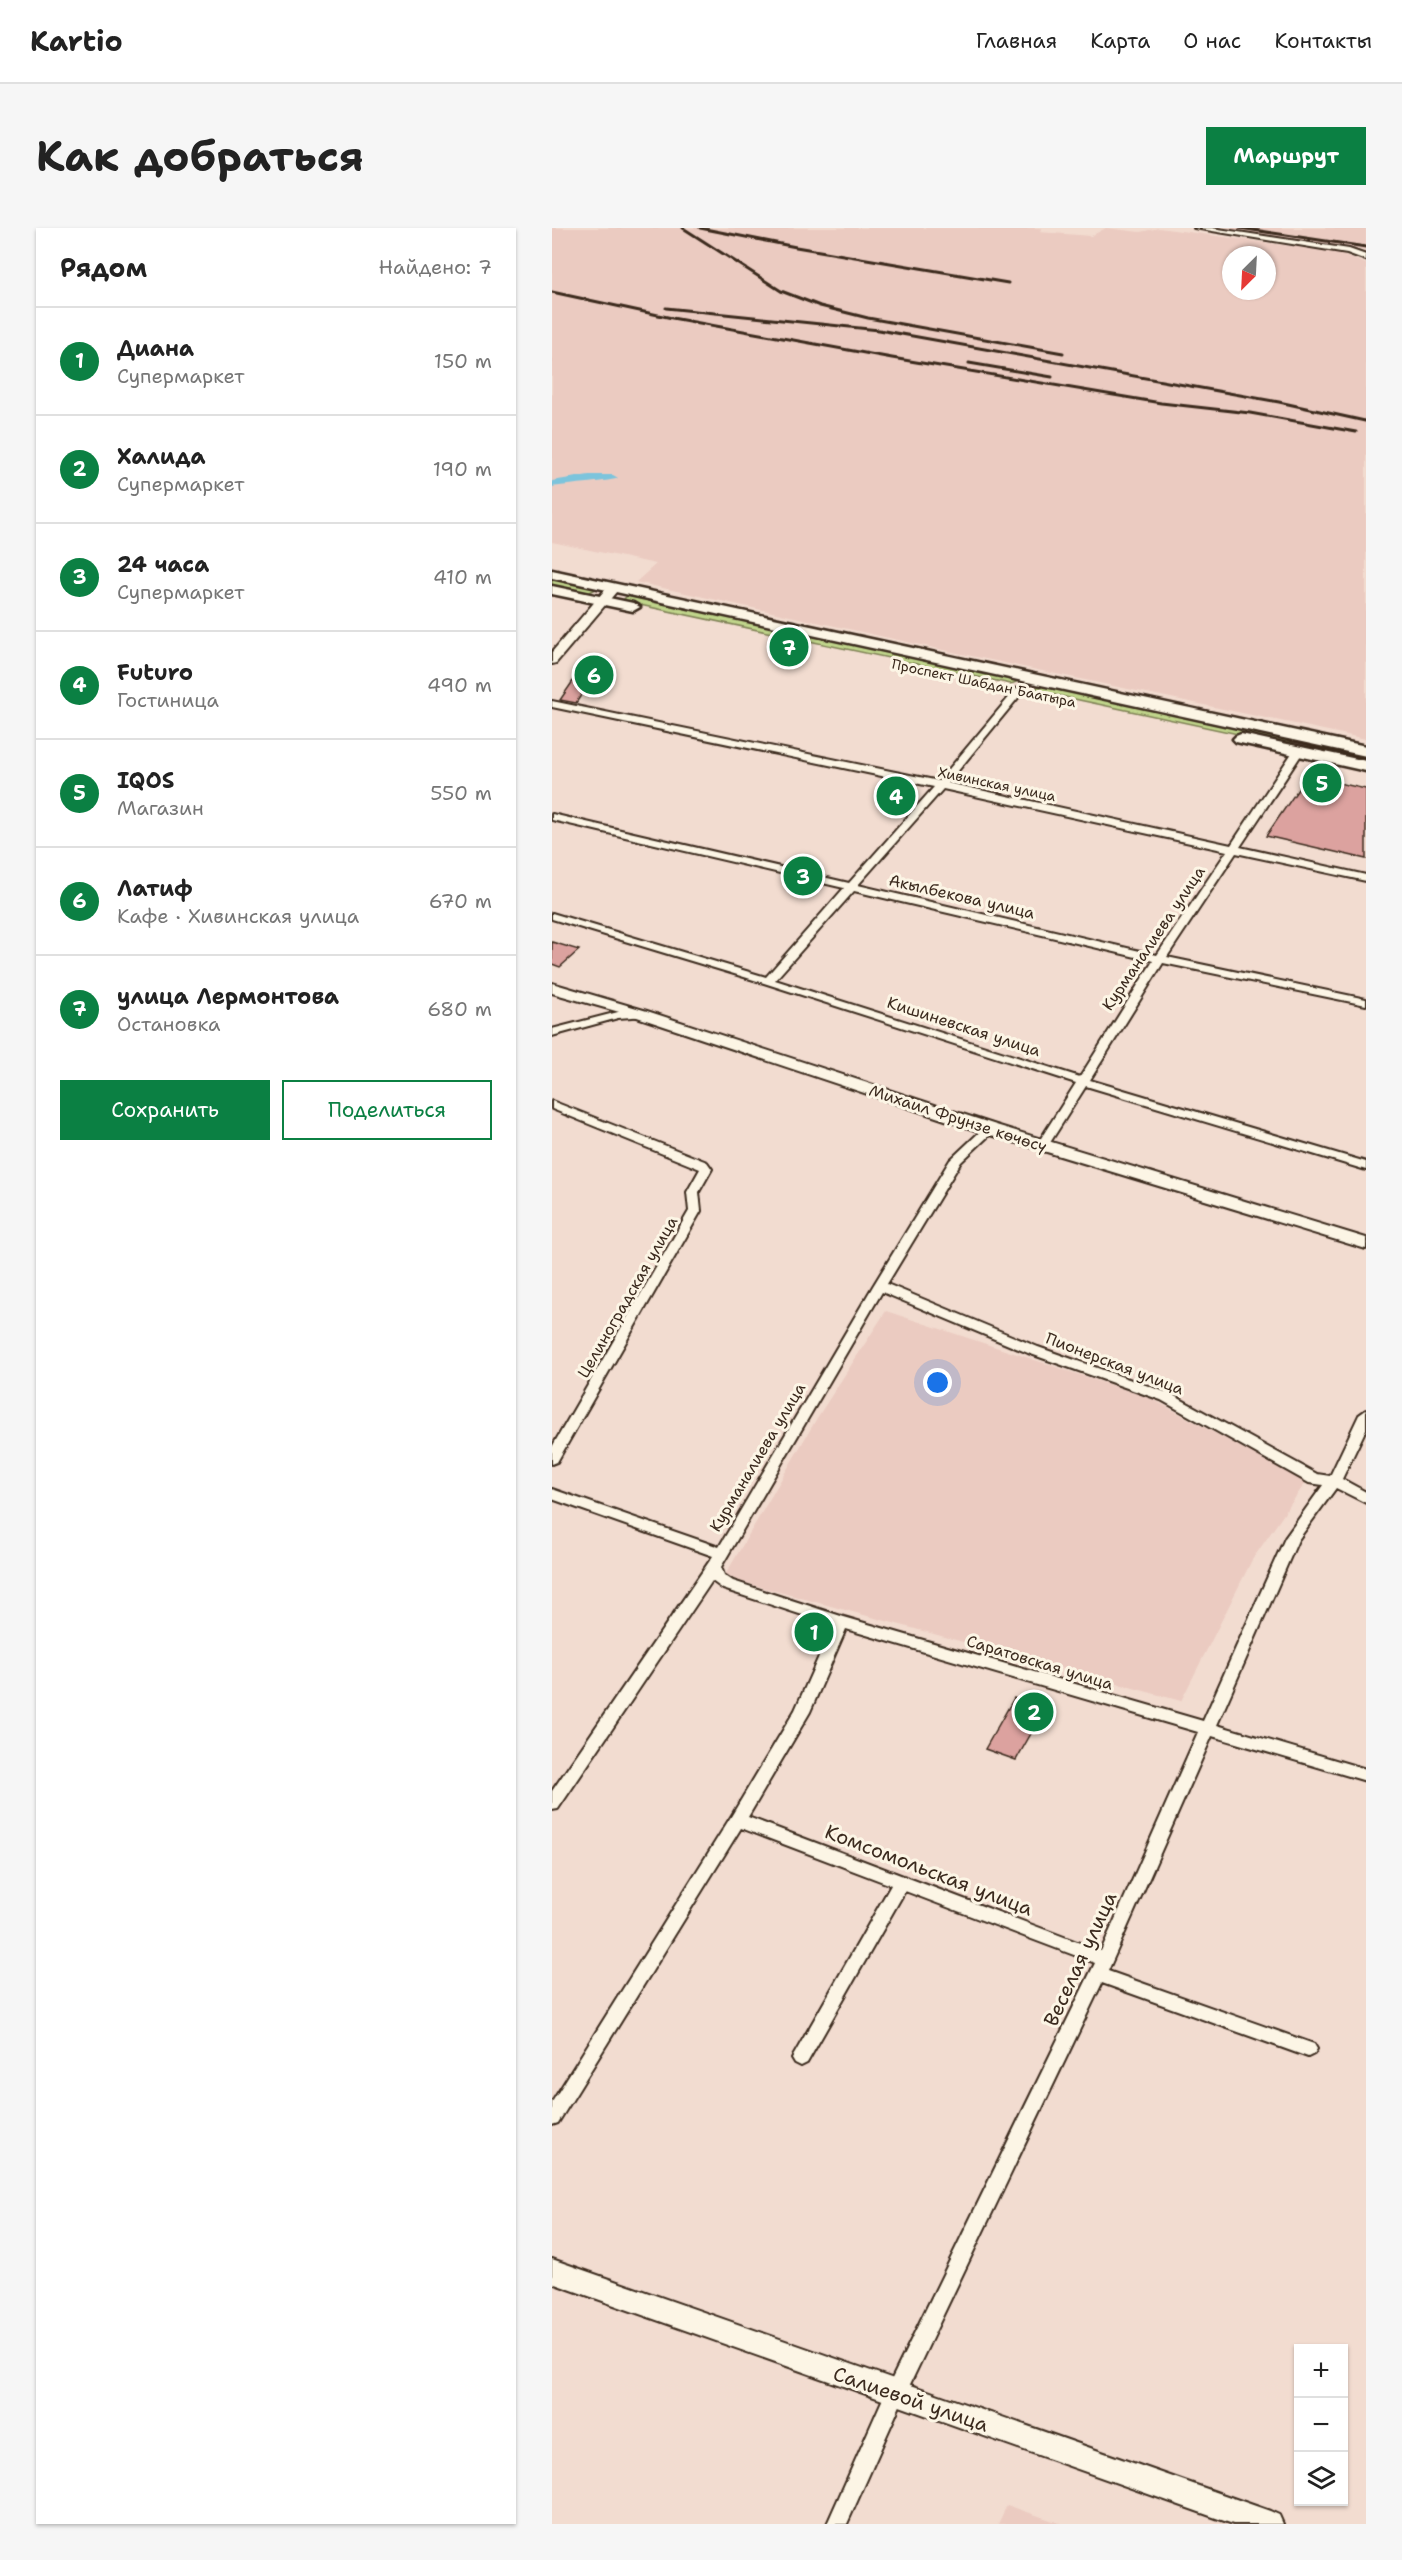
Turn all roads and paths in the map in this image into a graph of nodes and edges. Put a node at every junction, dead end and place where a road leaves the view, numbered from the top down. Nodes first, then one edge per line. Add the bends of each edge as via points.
1 (1198, 228) edge
2 (1366, 258) edge
3 (552, 574) edge
4 (613, 588) junction
5 (552, 590) edge
6 (602, 600) junction
7 (552, 660) edge
8 (1024, 685) junction
9 (552, 704) edge
10 (1302, 745) junction
11 (1366, 751) edge
12 (1366, 766) edge
13 (941, 785) junction
14 (552, 817) edge
15 (1234, 850) junction
16 (1366, 878) edge
17 (851, 887) junction
18 (552, 916) edge
19 (1160, 959) junction
20 (768, 981) junction
21 (552, 988) edge
22 (1366, 1002) edge
23 (642, 1014) junction
24 (552, 1033) edge
25 (1081, 1081) junction
26 (552, 1105) edge
27 (990, 1129) junction
28 (1042, 1146) junction
29 (1366, 1166) edge
30 (1366, 1244) edge
31 (879, 1286) junction
32 (1366, 1415) edge
33 (552, 1459) edge
34 (1334, 1481) junction
35 (552, 1494) edge
36 (1366, 1498) edge
37 (718, 1560) junction
38 (842, 1622) junction
39 (1207, 1730) junction
40 (1366, 1776) edge
41 (552, 1804) edge
42 (738, 1820) junction
43 (901, 1882) junction
44 (1101, 1967) junction
45 (1308, 2049) dead end
46 (801, 2058) dead end
47 (552, 2117) edge
48 (552, 2271) edge
49 (895, 2394) junction
50 (837, 2524) edge
51 (1270, 2524) edge

1 - 2 street via 1348,251
3 - 4 main road, Проспект Шабдан Баатыра
4 - 6 main road
4 - 8 main road, Проспект Шабдан Баатыра
5 - 6 main road, Проспект Шабдан Баатыра
6 - 7 main road
6 - 8 main road, Проспект Шабдан Баатыра
8 - 10 main road, Проспект Шабдан Баатыра
8 - 13 street
9 - 13 street, Хивинская улица
10 - 11 main road, Проспект Шабдан Баатыра
10 - 12 main road, Проспект Шабдан Баатыра
10 - 15 street, Курманалиева улица
13 - 15 street, Хивинская улица
13 - 17 street
14 - 17 street, Акылбекова улица
15 - 16 street, Хивинская улица
15 - 19 street, Курманалиева улица
17 - 19 street, Акылбекова улица
17 - 20 street
18 - 20 street, Кишиневская улица
19 - 22 street, Акылбекова улица
19 - 25 street, Курманалиева улица
20 - 25 street, Кишиневская улица
21 - 23 main road, Михаил Фрунзе көчөсү
23 - 24 street via 618,1016
23 - 27 main road, Михаил Фрунзе көчөсү
25 - 28 street, Курманалиева улица
25 - 29 street, Кишиневская улица
26 - 33 street, Целиноградская улица via 706,1169 693,1192 695,1211
27 - 28 main road, Михаил Фрунзе көчөсү
27 - 31 street, Курманалиева улица via 956,1160
28 - 30 main road, Михаил Фрунзе көчөсү
31 - 34 street, Пионерская улица via 1033,1350 1166,1397 1314,1479
31 - 37 street, Курманалиева улица
32 - 34 street, Веселая улица
34 - 36 street, Пионерская улица
34 - 39 street, Веселая улица via 1293,1538
35 - 37 street, Саратовская улица
37 - 38 street, Саратовская улица via 718,1578 728,1585
37 - 41 street, Курманалиева улица
38 - 39 street, Саратовская улица
38 - 42 street via 802,1712
39 - 40 street, Саратовская улица
39 - 44 street, Веселая улица
42 - 43 street, Комсомольская улица
42 - 47 street
43 - 44 street, Комсомольская улица
43 - 46 street
44 - 45 street, Комсомольская улица
44 - 49 street, Веселая улица
48 - 49 main road, Салиевой улица
49 - 50 street, Веселая улица
49 - 51 main road, Салиевой улица

